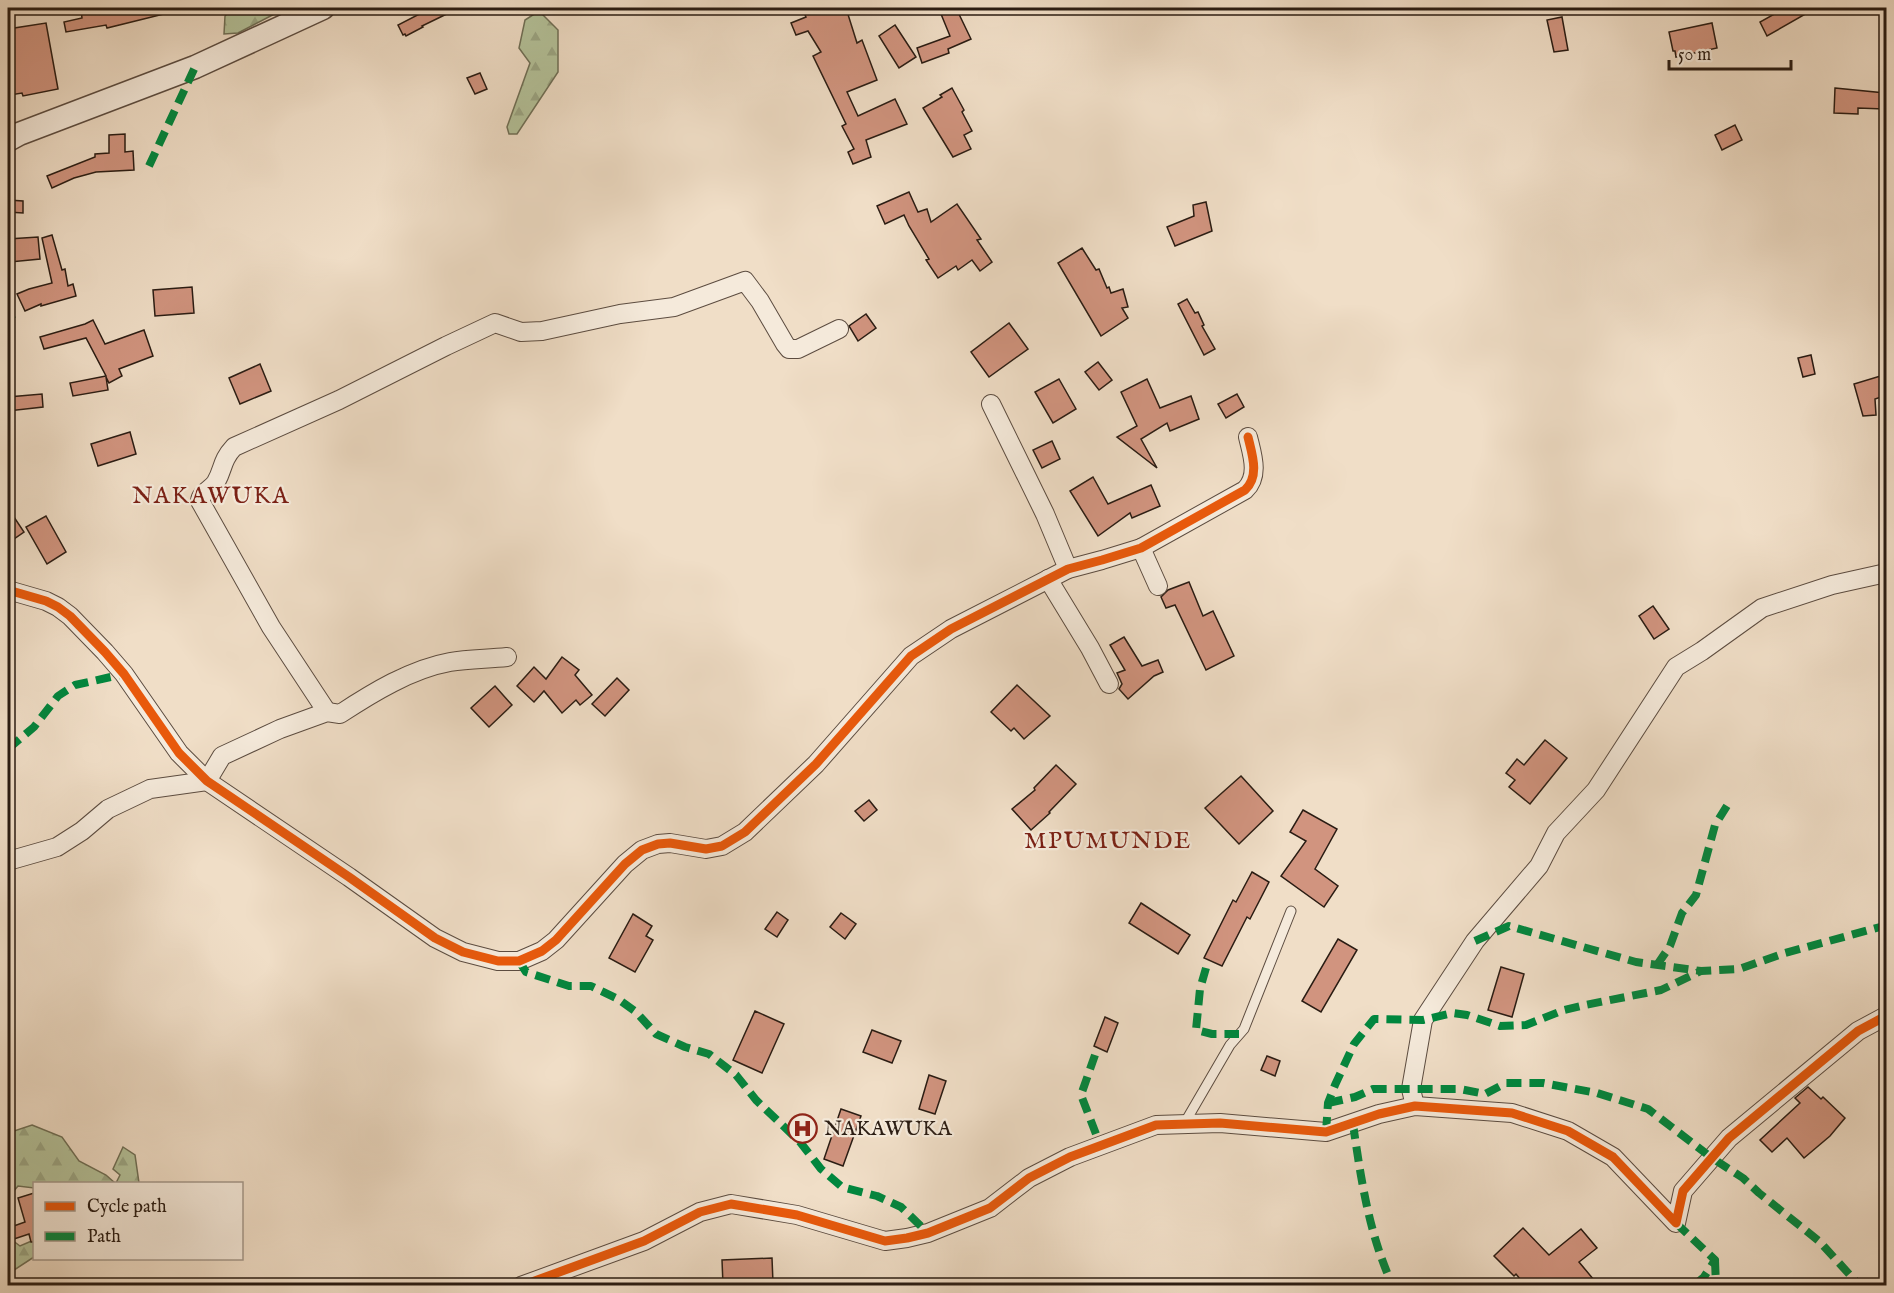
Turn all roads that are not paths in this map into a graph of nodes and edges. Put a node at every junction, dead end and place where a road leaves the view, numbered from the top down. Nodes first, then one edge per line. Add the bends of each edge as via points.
1 (323, 8) edge
2 (8, 140) edge
3 (839, 329) dead end
4 (991, 404) dead end
5 (1248, 437) dead end
6 (1141, 548) junction
7 (1068, 569) junction
8 (1887, 573) edge
9 (1048, 579) junction
10 (1158, 586) dead end
11 (8, 590) edge
12 (507, 657) dead end
13 (1109, 684) dead end
14 (327, 712) junction
15 (207, 781) junction
16 (8, 861) edge
17 (1292, 911) dead end
18 (1887, 1018) edge
19 (1414, 1106) junction
20 (1184, 1124) junction
21 (521, 1286) edge

1 - 2 street via 195,67
3 - 14 street via 798,349 789,349 745,281 674,307 542,331 521,332 495,323 234,447 223,460 216,483 200,501 271,627
4 - 7 street
5 - 6 street via 1254,463 1251,485
6 - 7 street
6 - 10 street
7 - 9 street
8 - 19 street via 1832,585 1762,608 1676,666 1596,790 1556,833 1539,866 1475,941 1423,1020 1411,1089
9 - 13 street
9 - 15 street via 951,629 911,656 816,764 745,832 723,846 706,849 670,843 642,850 624,864 556,940 519,961 498,961 463,952 435,938
11 - 15 street via 46,601 70,616 124,674 179,753
12 - 14 street via 448,662 407,676 340,714
14 - 15 street via 222,756
15 - 16 street via 150,789 108,809 57,847
17 - 20 lane via 1244,1029 1230,1045
18 - 19 street via 1857,1031 1729,1138 1683,1191 1676,1223 1613,1157 1568,1131 1512,1113
19 - 20 street via 1326,1132 1221,1123
20 - 21 street via 1156,1125 1070,1157 1029,1178 990,1208 928,1233 885,1241 797,1215 731,1204 700,1212 644,1241

